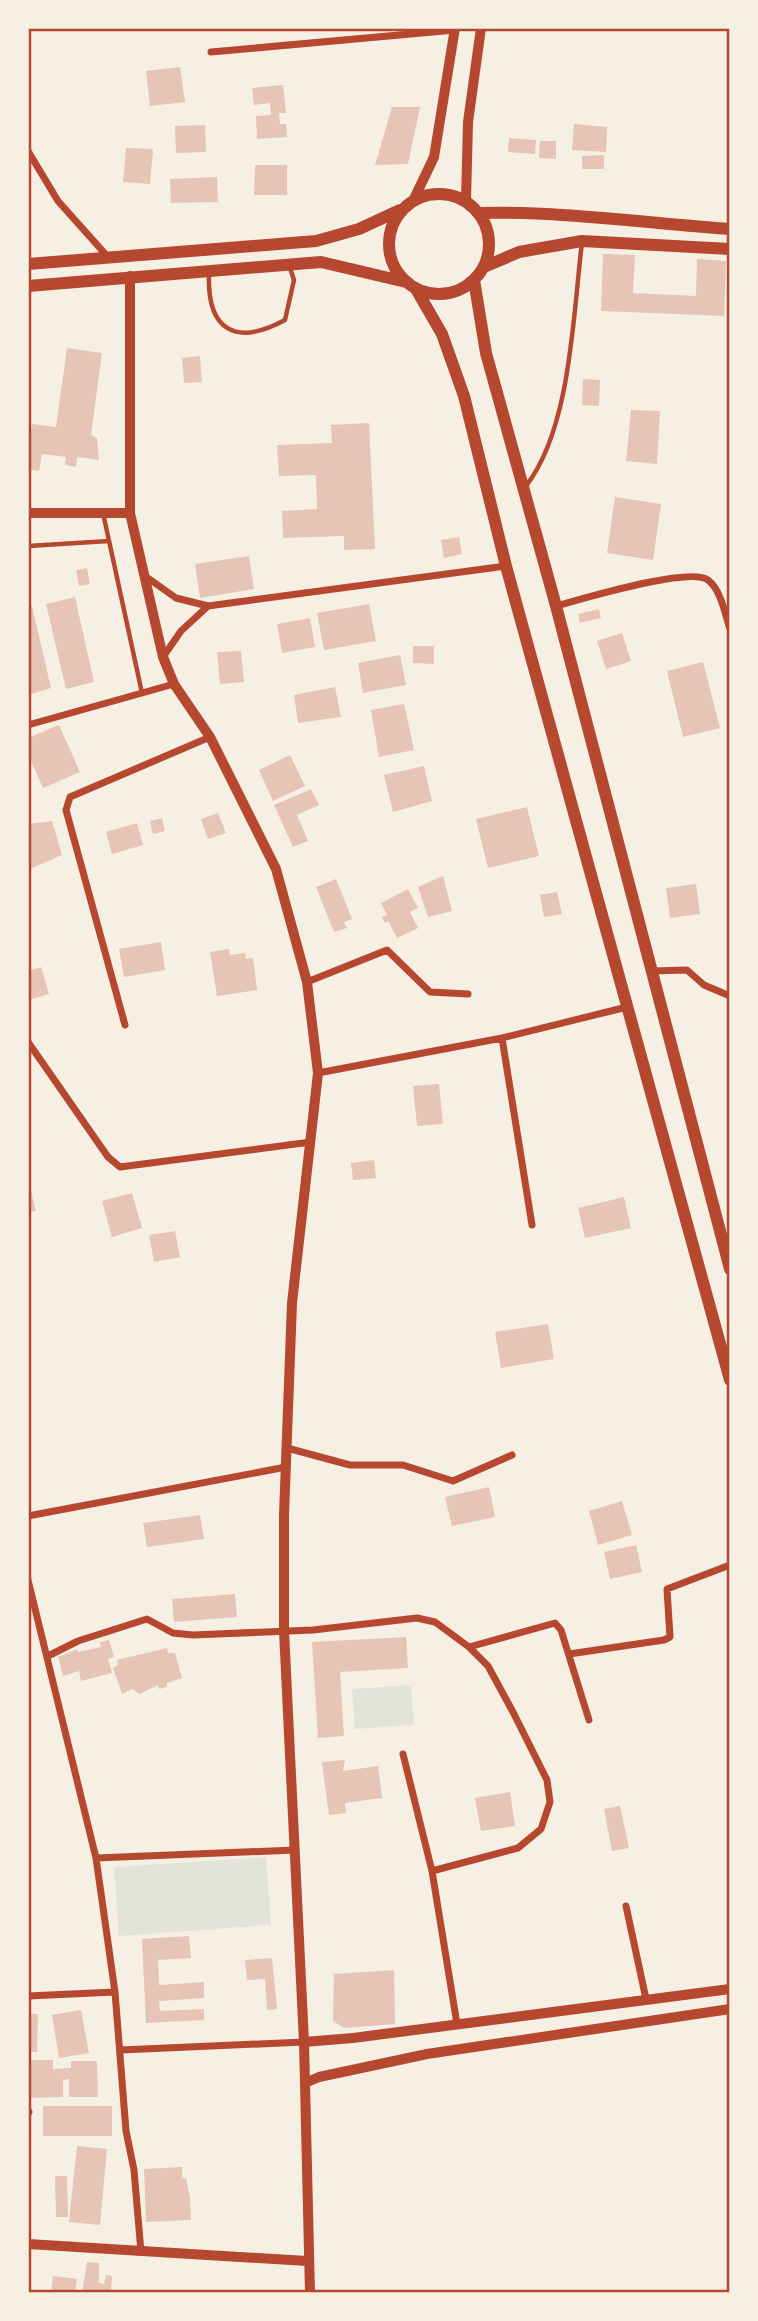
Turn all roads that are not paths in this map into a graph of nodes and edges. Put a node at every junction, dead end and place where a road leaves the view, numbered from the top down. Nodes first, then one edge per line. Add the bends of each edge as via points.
1 (481, 28) edge
2 (455, 29) edge
3 (211, 52) dead end
4 (28, 150) edge
5 (414, 199) junction
6 (466, 200) junction
7 (400, 211) junction
8 (479, 213) junction
9 (693, 226) junction
10 (730, 229) edge
11 (582, 241) junction
12 (691, 247) junction
13 (730, 249) edge
14 (108, 257) junction
15 (28, 264) edge
16 (289, 264) junction
17 (484, 267) junction
18 (209, 269) junction
19 (130, 276) junction
20 (474, 280) junction
21 (411, 285) junction
22 (28, 286) edge
23 (523, 490) junction
24 (28, 513) edge
25 (103, 513) junction
26 (130, 513) junction
27 (109, 541) junction
28 (28, 546) edge
29 (506, 566) junction
30 (145, 576) junction
31 (208, 606) junction
32 (556, 606) junction
33 (730, 629) edge
34 (163, 657) junction
35 (174, 684) junction
36 (142, 693) junction
37 (28, 725) edge
38 (210, 737) junction
39 (651, 971) junction
40 (307, 982) junction
41 (468, 994) dead end
42 (730, 996) edge
43 (627, 1007) junction
44 (125, 1026) dead end
45 (502, 1038) junction
46 (28, 1042) edge
47 (318, 1073) junction
48 (311, 1142) junction
49 (532, 1225) dead end
50 (730, 1269) edge
51 (730, 1380) edge
52 (286, 1448) junction
53 (512, 1455) dead end
54 (286, 1466) junction
55 (28, 1516) edge
56 (730, 1565) edge
57 (28, 1580) edge
58 (284, 1631) junction
59 (468, 1647) junction
60 (569, 1654) junction
61 (48, 1656) junction
62 (589, 1720) dead end
63 (403, 1755) dead end
64 (295, 1850) junction
65 (96, 1858) junction
66 (432, 1871) junction
67 (626, 1906) dead end
68 (730, 1989) edge
69 (115, 1992) junction
70 (28, 1996) edge
71 (646, 1999) junction
72 (730, 2009) edge
73 (457, 2024) junction
74 (304, 2042) junction
75 (121, 2050) junction
76 (304, 2083) junction
77 (28, 2244) edge
78 (141, 2252) junction
79 (307, 2261) junction
80 (310, 2293) edge

1 - 6 main road via 468,122
2 - 3 street
2 - 5 main road via 434,157
4 - 14 street via 58,201
5 - 6 main road via 431,193
5 - 7 main road
6 - 8 main road
7 - 14 main road via 316,241
7 - 21 main road via 388,240 396,270
8 - 9 main road via 530,212
8 - 17 main road via 489,239
9 - 10 main road
9 - 12 main road
11 - 12 main road
11 - 17 main road via 519,252
11 - 23 lane via 553,438
12 - 13 main road
14 - 15 main road
16 - 18 main road
16 - 18 lane via 294,280 285,320 266,330 248,332 229,331 216,319 208,293
16 - 21 main road via 321,262
17 - 20 main road
18 - 19 main road
19 - 22 main road
19 - 26 street
20 - 21 main road via 446,294 430,294
20 - 23 main road via 486,352
21 - 29 main road via 442,334 456,370
23 - 32 main road
24 - 25 street
25 - 26 street
25 - 27 lane
26 - 30 street
27 - 28 lane
27 - 36 lane
29 - 31 street
29 - 43 main road
30 - 31 street via 176,597
30 - 34 street
31 - 34 street via 181,631
32 - 33 street via 696,575 716,588
32 - 39 main road
34 - 35 street
35 - 36 street
35 - 38 street
36 - 37 street
38 - 40 street via 276,869
38 - 44 street via 90,786 70,797 66,810
39 - 42 street via 687,971
39 - 50 main road
40 - 41 street via 387,950 429,992
40 - 47 street
43 - 45 street
43 - 51 main road
45 - 47 street
45 - 49 street
46 - 48 street via 108,1157 120,1167
47 - 48 street
48 - 52 street via 292,1303
52 - 53 street via 350,1465 403,1465 453,1481
52 - 54 street
54 - 55 street
54 - 58 street
56 - 60 street via 667,1589 670,1637
57 - 61 street
58 - 59 street via 418,1618 435,1622
58 - 61 street via 193,1635 173,1633 147,1619
58 - 64 street
59 - 60 street via 555,1623
59 - 66 street via 488,1666 513,1712 547,1780 550,1802 541,1829 518,1848
60 - 62 street
61 - 65 street
63 - 66 street
64 - 65 street
64 - 74 street
65 - 69 street
66 - 73 street
67 - 71 street
68 - 71 street
69 - 70 street
69 - 75 street
71 - 73 street
72 - 76 street via 427,2054
73 - 74 street
74 - 75 street
74 - 76 street
75 - 78 street
76 - 79 street
77 - 78 street
78 - 79 street
79 - 80 street

